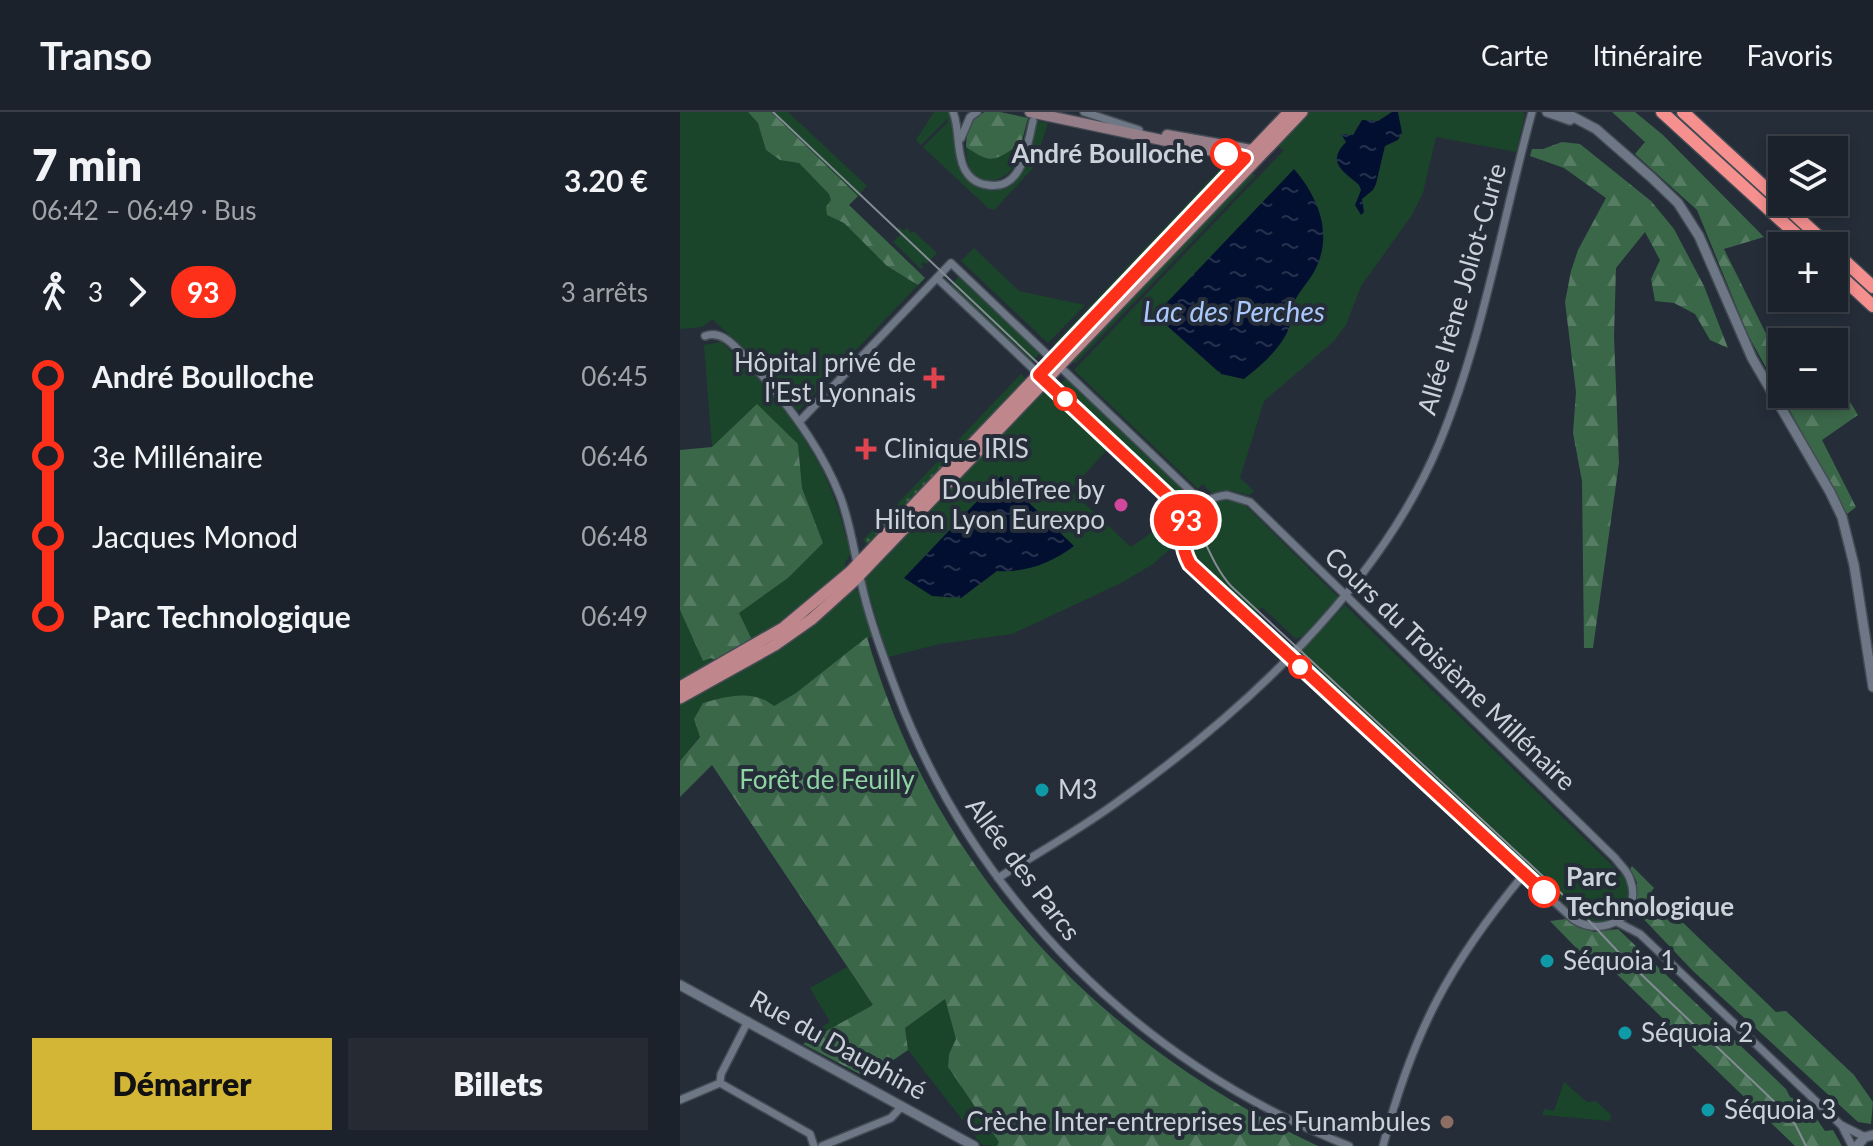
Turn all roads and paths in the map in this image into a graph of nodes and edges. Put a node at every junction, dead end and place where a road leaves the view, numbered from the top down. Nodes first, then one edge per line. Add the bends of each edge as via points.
1 (953, 112) edge
2 (977, 112) edge
3 (1055, 112) edge
4 (1084, 112) edge
5 (1289, 112) edge
6 (1302, 112) edge
7 (1532, 112) edge
8 (1547, 112) edge
9 (1564, 112) edge
10 (1683, 112) edge
11 (1696, 112) edge
12 (1662, 113) edge
13 (1031, 116) edge
14 (1139, 130) junction
15 (1614, 145) junction
16 (960, 148) junction
17 (1254, 155) junction
18 (1737, 160) junction
19 (1794, 232) edge
20 (1814, 232) edge
21 (1848, 264) edge
22 (937, 278) junction
23 (1848, 283) edge
24 (1873, 287) edge
25 (1873, 306) edge
26 (705, 336) dead end
27 (1056, 363) junction
28 (1042, 378) junction
29 (799, 422) junction
30 (1202, 502) junction
31 (1188, 515) junction
32 (859, 569) junction
33 (1346, 595) junction
34 (1289, 657) junction
35 (680, 687) edge
36 (1873, 687) edge
37 (680, 698) edge
38 (1525, 873) junction
39 (998, 878) junction
40 (1628, 911) junction
41 (1617, 922) junction
42 (1640, 934) junction
43 (680, 985) edge
44 (748, 1021) junction
45 (720, 1083) junction
46 (680, 1100) edge
47 (902, 1106) junction
48 (1841, 1125) junction
49 (1869, 1136) edge
50 (814, 1146) edge
51 (822, 1146) edge
52 (974, 1146) edge
53 (1349, 1146) edge
54 (1383, 1146) edge
55 (1855, 1146) edge

1 - 16 street
2 - 16 street via 964,128
3 - 14 main road
4 - 14 street
5 - 17 main road
6 - 17 main road
7 - 33 street, Allée Irène Joliot-Curie via 1469,356 1440,442 1389,537
8 - 15 street
9 - 15 street
10 - 18 highway
11 - 18 highway
12 - 19 highway
13 - 16 street via 1022,162 1008,183 974,181 964,168
13 - 17 main road
14 - 17 main road
15 - 36 street via 1667,192 1692,225 1752,358 1837,504 1852,556
17 - 27 main road
18 - 20 highway
21 - 24 highway
22 - 27 street via 951,263
22 - 28 street
22 - 29 street
23 - 25 highway
26 - 29 street, Allée des Parcs via 721,335 732,345
27 - 28 main road
27 - 30 street
28 - 31 street
28 - 32 main road
29 - 32 street, Allée des Parcs via 840,496
30 - 31 street
30 - 33 street, Cours du Troisième Millénaire via 1227,495 1250,502
31 - 34 street, Cours du Troisième Millénaire via 1183,549 1190,564
32 - 35 main road via 783,628
32 - 37 main road via 812,619
32 - 39 street, Allée des Parcs via 910,725 950,807
33 - 34 street, Allée Irène Joliot-Curie
33 - 40 street, Cours du Troisième Millénaire via 1627,871 1633,890
34 - 38 street, Cours du Troisième Millénaire
34 - 39 street, Allée Irène Joliot-Curie via 1123,799
38 - 41 street, Cours du Troisième Millénaire via 1580,924 1600,928
38 - 54 street via 1441,989 1412,1050
39 - 53 street, Allée des Parcs via 1061,955 1135,1023 1255,1103
40 - 41 street
40 - 42 street, Cours du Troisième Millénaire
41 - 42 street, Cours du Troisième Millénaire
42 - 48 street, Cours du Troisième Millénaire
43 - 44 street, Rue du Dauphiné
44 - 45 street
44 - 47 street, Rue du Dauphiné
45 - 46 street
45 - 50 street via 810,1134
47 - 51 street via 891,1118
47 - 52 street, Rue du Dauphiné
48 - 49 street, Cours du Troisième Millénaire
48 - 55 street, Cours du Troisième Millénaire
49 - 55 street

